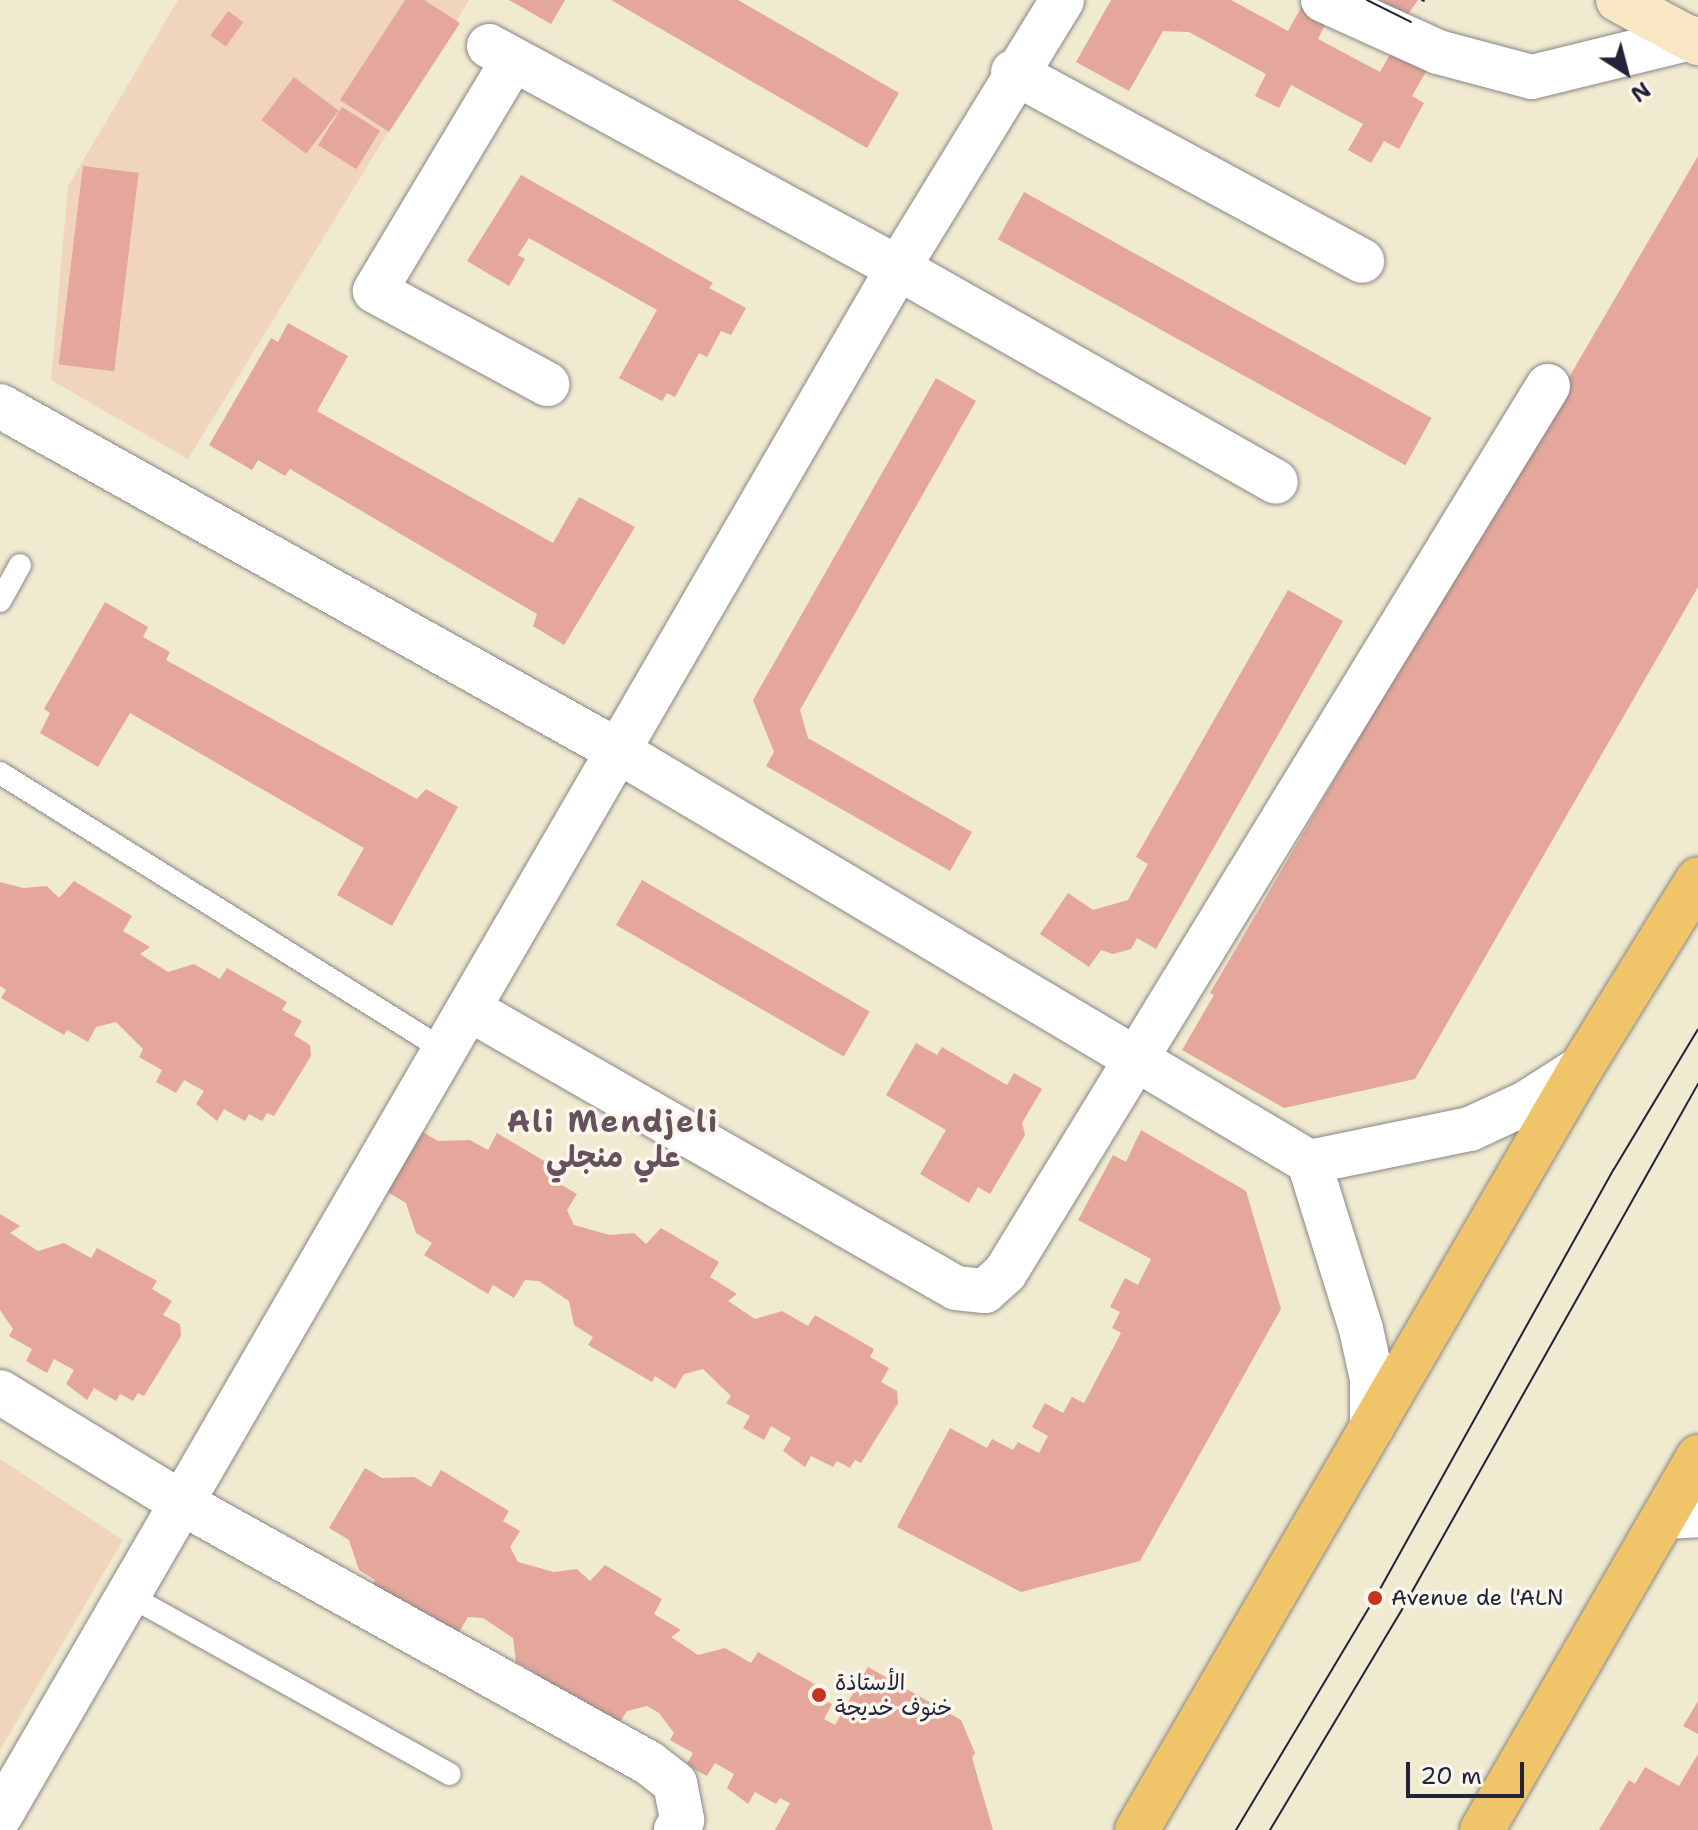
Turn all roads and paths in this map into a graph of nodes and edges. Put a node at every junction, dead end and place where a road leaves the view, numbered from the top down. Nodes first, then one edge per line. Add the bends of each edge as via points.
1 (1062, 0) edge
2 (1323, 0) edge
3 (1618, 0) edge
4 (1694, 40) edge
5 (1013, 72) junction
6 (1362, 261) dead end
7 (898, 268) junction
8 (547, 384) dead end
9 (1548, 386) dead end
10 (0, 406) edge
11 (1276, 482) dead end
12 (20, 565) dead end
13 (0, 601) edge
14 (618, 751) junction
15 (0, 773) edge
16 (1698, 879) edge
17 (469, 1009) junction
18 (444, 1050) junction
19 (1140, 1057) junction
20 (1581, 1068) junction
21 (1309, 1162) junction
22 (0, 1392) edge
23 (1372, 1427) junction
24 (1698, 1457) edge
25 (182, 1503) junction
26 (1681, 1516) edge
27 (128, 1595) junction
28 (450, 1774) dead end
29 (0, 1816) edge
30 (676, 1830) edge
31 (1137, 1830) edge
32 (1482, 1830) edge

1 - 5 street
2 - 4 street via 1438,52 1532,77
3 - 4 main road
5 - 6 street
5 - 7 street
7 - 8 street via 501,53 375,291
7 - 11 street
7 - 14 street
9 - 19 street
10 - 14 street
12 - 13 lane
14 - 17 street
14 - 19 street
15 - 18 lane
16 - 20 main road
17 - 18 street
17 - 19 street via 956,1288 985,1291 1005,1273
18 - 25 street
19 - 21 street
20 - 21 street via 1526,1103 1470,1129
20 - 23 main road
21 - 23 street via 1361,1329 1372,1379
22 - 25 street
23 - 31 main road
24 - 26 main road
25 - 27 street
25 - 30 street via 649,1763 675,1783 682,1820
26 - 32 main road
27 - 28 lane
27 - 29 street

